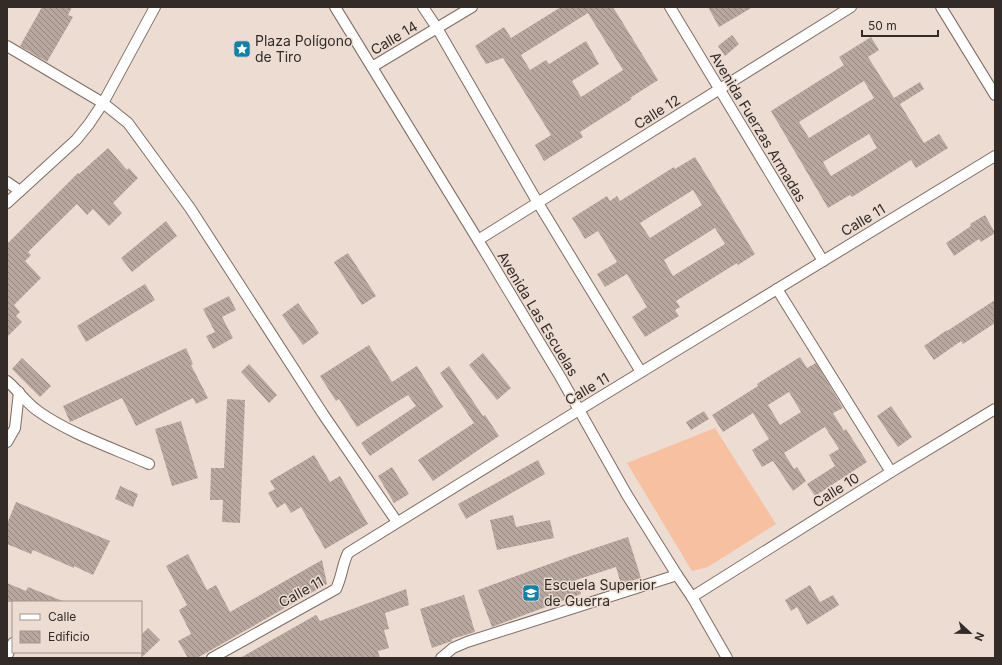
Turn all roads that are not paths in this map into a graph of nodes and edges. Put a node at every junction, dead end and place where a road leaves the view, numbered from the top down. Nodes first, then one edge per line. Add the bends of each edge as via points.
1 (155, 7) edge
2 (335, 7) edge
3 (423, 7) edge
4 (472, 7) edge
5 (670, 7) edge
6 (851, 7) edge
7 (941, 7) edge
8 (437, 28) junction
9 (7, 46) edge
10 (372, 67) junction
11 (720, 90) junction
12 (995, 95) edge
13 (103, 103) junction
14 (995, 156) edge
15 (7, 182) edge
16 (20, 191) junction
17 (7, 203) edge
18 (538, 203) junction
19 (478, 240) junction
20 (823, 261) junction
21 (777, 289) junction
22 (641, 372) junction
23 (7, 381) edge
24 (19, 392) junction
25 (995, 409) edge
26 (578, 410) junction
27 (7, 442) edge
28 (149, 464) dead end
29 (891, 472) junction
30 (397, 522) junction
31 (677, 575) junction
32 (692, 597) junction
33 (12, 645) edge
34 (7, 656) edge
35 (212, 658) edge
36 (441, 658) edge
37 (727, 658) edge

1 - 13 street
2 - 10 street, Avenida Las Escuelas
3 - 8 street
4 - 8 street, Calle 14
5 - 11 street, Avenida Fuerzas Armadas
6 - 11 street, Calle 12
7 - 12 street
8 - 10 street, Calle 14
8 - 18 street
9 - 13 street
10 - 19 street, Avenida Las Escuelas
11 - 18 street, Calle 12
11 - 20 street, Avenida Fuerzas Armadas
13 - 16 street via 76,140
13 - 30 street via 128,123 190,208 323,414
14 - 20 street, Calle 11
15 - 16 street
16 - 17 street
18 - 19 street, Calle 12
18 - 22 street
19 - 26 street, Avenida Las Escuelas
20 - 21 street, Calle 11
21 - 22 street, Calle 11
21 - 29 street
22 - 26 street, Calle 11
23 - 24 street
24 - 27 street via 15,428
24 - 28 street via 36,410 58,425
25 - 29 street, Calle 10
26 - 30 street, Calle 11
26 - 31 street, Avenida Las Escuelas
29 - 32 street, Calle 10
30 - 35 street, Calle 11 via 348,553 336,589
31 - 32 street, Avenida Las Escuelas
31 - 36 street via 467,642 453,648
32 - 37 street, Avenida Las Escuelas
33 - 34 street

